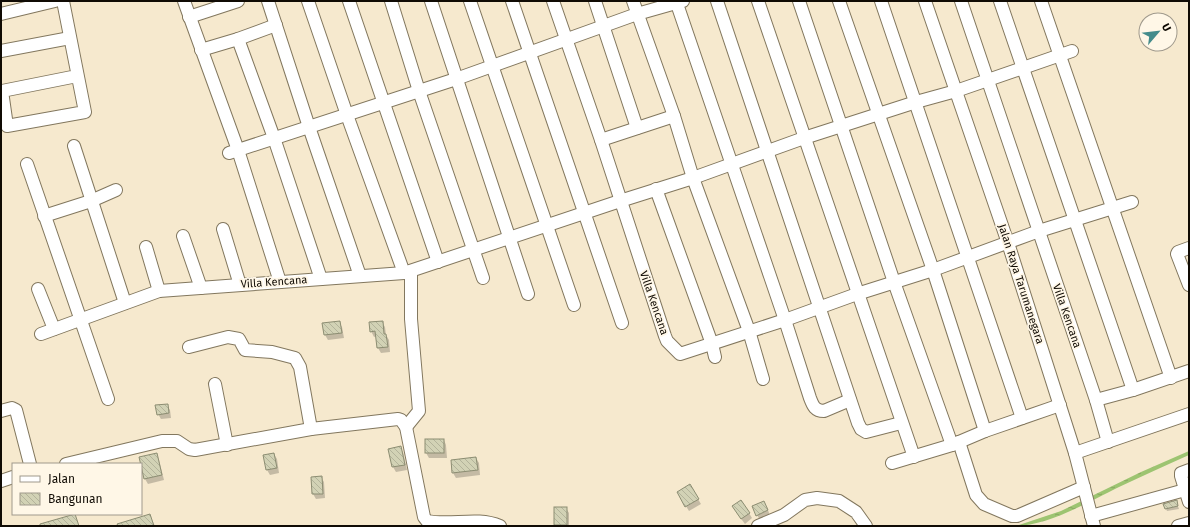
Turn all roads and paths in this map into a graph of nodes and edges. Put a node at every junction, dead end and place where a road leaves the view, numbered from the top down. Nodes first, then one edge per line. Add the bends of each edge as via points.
1 (55, 1) edge
2 (63, 1) edge
3 (184, 1) edge
4 (268, 1) edge
5 (308, 1) edge
6 (349, 1) edge
7 (391, 1) edge
8 (431, 1) edge
9 (470, 1) edge
10 (512, 1) edge
11 (553, 1) edge
12 (595, 1) edge
13 (633, 1) edge
14 (717, 1) edge
15 (758, 1) edge
16 (799, 1) edge
17 (839, 1) edge
18 (881, 1) edge
19 (925, 1) edge
20 (961, 1) edge
21 (1000, 1) edge
22 (1040, 1) edge
23 (231, 2) edge
24 (678, 2) edge
25 (1, 14) edge
26 (637, 14) junction
27 (189, 17) junction
28 (276, 25) junction
29 (604, 26) junction
30 (70, 38) junction
31 (238, 39) junction
32 (566, 39) junction
33 (201, 50) junction
34 (1, 51) edge
35 (1072, 51) dead end
36 (529, 52) junction
37 (1060, 55) junction
38 (492, 66) junction
39 (1023, 67) junction
40 (77, 76) junction
41 (456, 79) junction
42 (988, 79) junction
43 (419, 91) junction
44 (956, 91) junction
45 (385, 102) junction
46 (916, 102) junction
47 (347, 114) junction
48 (878, 114) junction
49 (674, 116) junction
50 (309, 127) junction
51 (842, 127) junction
52 (637, 128) junction
53 (274, 138) junction
54 (804, 138) junction
55 (601, 140) junction
56 (74, 146) dead end
57 (233, 152) junction
58 (766, 152) junction
59 (26, 164) dead end
60 (732, 164) junction
61 (693, 178) junction
62 (656, 189) junction
63 (116, 190) dead end
64 (91, 201) junction
65 (620, 201) junction
66 (1132, 202) dead end
67 (1113, 208) junction
68 (584, 214) junction
69 (44, 216) junction
70 (1076, 220) junction
71 (547, 226) junction
72 (223, 229) dead end
73 (1039, 231) junction
74 (183, 236) dead end
75 (509, 238) junction
76 (1008, 243) junction
77 (146, 247) dead end
78 (1189, 248) edge
79 (474, 250) junction
80 (967, 257) junction
81 (438, 262) junction
82 (932, 270) junction
83 (407, 272) junction
84 (360, 276) junction
85 (483, 278) dead end
86 (321, 279) junction
87 (280, 282) junction
88 (894, 282) junction
89 (240, 285) junction
90 (1189, 285) edge
91 (201, 288) junction
92 (38, 289) dead end
93 (159, 291) junction
94 (528, 294) dead end
95 (857, 294) junction
96 (125, 303) junction
97 (574, 305) dead end
98 (820, 308) junction
99 (81, 320) junction
100 (785, 320) junction
101 (622, 323) dead end
102 (54, 329) junction
103 (749, 331) junction
104 (41, 334) dead end
105 (712, 344) junction
106 (188, 347) dead end
107 (715, 357) dead end
108 (1189, 371) edge
109 (1171, 378) junction
110 (763, 379) dead end
111 (215, 384) dead end
112 (1133, 390) junction
113 (108, 399) dead end
114 (850, 400) junction
115 (1096, 400) junction
116 (1060, 405) junction
117 (1, 411) edge
118 (1189, 414) edge
119 (1022, 418) junction
120 (901, 423) junction
121 (406, 426) junction
122 (311, 429) junction
123 (985, 431) junction
124 (1108, 442) junction
125 (956, 443) junction
126 (227, 445) junction
127 (1075, 453) junction
128 (914, 457) junction
129 (30, 463) edge
130 (70, 463) edge
131 (892, 463) dead end
132 (1189, 470) edge
133 (12, 477) edge
134 (1, 480) edge
135 (1085, 490) junction
136 (1185, 490) junction
137 (1189, 502) edge
138 (1091, 516) edge
139 (1189, 523) edge
140 (500, 526) edge
141 (758, 526) edge
142 (866, 526) edge
143 (1178, 526) edge

1 - 25 street
2 - 30 street
3 - 27 street
4 - 28 street
5 - 47 street
6 - 45 street
7 - 43 street
8 - 41 street
9 - 38 street
10 - 36 street
11 - 32 street, Villa Kencana
12 - 29 street
13 - 26 street
14 - 58 street
15 - 54 street
16 - 51 street
17 - 48 street
18 - 46 street
19 - 44 street, Jalan Raya Tarumanegara
20 - 42 street, Villa Kencana
21 - 39 street
22 - 37 street
23 - 27 street
24 - 26 street
24 - 60 street
26 - 29 street
26 - 49 street
27 - 33 street
28 - 31 street
28 - 50 street
29 - 32 street
29 - 52 street
30 - 34 street
30 - 40 street
31 - 33 street
31 - 53 street
32 - 36 street
32 - 55 street, Villa Kencana
33 - 57 street
35 - 37 street, Villa Kencana
36 - 38 street
36 - 68 street
37 - 39 street, Villa Kencana
37 - 67 street
38 - 41 street
38 - 71 street
39 - 42 street, Villa Kencana
39 - 70 street
40 - 40 street via 85,112 8,126 2,91
41 - 43 street
41 - 75 street
42 - 44 street, Villa Kencana
42 - 73 street, Villa Kencana
43 - 45 street
43 - 79 street
44 - 46 street, Villa Kencana
44 - 76 street, Jalan Raya Tarumanegara
45 - 47 street
45 - 81 street
46 - 48 street, Villa Kencana
46 - 80 street
47 - 50 street
47 - 83 street
48 - 51 street, Villa Kencana
48 - 82 street
49 - 52 street
49 - 61 street
50 - 53 street
50 - 84 street
51 - 54 street, Villa Kencana
51 - 88 street
52 - 55 street
53 - 57 street
53 - 86 street
54 - 58 street, Villa Kencana
54 - 95 street
55 - 65 street, Villa Kencana
56 - 64 street
57 - 87 street
58 - 60 street, Villa Kencana
58 - 98 street
59 - 69 street
60 - 61 street, Villa Kencana
60 - 100 street
61 - 62 street, Villa Kencana
61 - 103 street
62 - 65 street, Villa Kencana
62 - 105 street
63 - 64 street
64 - 69 street
64 - 96 street
65 - 68 street, Villa Kencana
65 - 105 street, Villa Kencana via 664,336 680,354
66 - 67 street, Villa Kencana
67 - 70 street, Villa Kencana
67 - 109 street
68 - 71 street, Villa Kencana
68 - 101 street
69 - 99 street
70 - 73 street, Villa Kencana
70 - 112 street
71 - 75 street, Villa Kencana
71 - 97 street
72 - 89 street
73 - 76 street, Villa Kencana
73 - 115 street, Villa Kencana
74 - 91 street
75 - 79 street, Villa Kencana
75 - 94 street
76 - 80 street, Villa Kencana
76 - 116 street, Jalan Raya Tarumanegara
77 - 93 street
78 - 90 street via 1177,254
79 - 81 street, Villa Kencana
79 - 85 street
80 - 82 street, Villa Kencana
80 - 119 street
81 - 83 street, Villa Kencana
82 - 88 street, Villa Kencana
82 - 123 street
83 - 84 street, Villa Kencana
83 - 121 street via 419,411
84 - 86 street, Villa Kencana
86 - 87 street, Villa Kencana
87 - 89 street, Villa Kencana
88 - 95 street, Villa Kencana
88 - 125 street
89 - 91 street, Villa Kencana
91 - 93 street, Villa Kencana
92 - 102 street
93 - 96 street, Villa Kencana
95 - 98 street, Villa Kencana
95 - 120 street
96 - 99 street, Villa Kencana
98 - 100 street, Villa Kencana
98 - 114 street
99 - 102 street, Villa Kencana
99 - 113 street
100 - 103 street, Villa Kencana
100 - 114 street via 814,407 824,411
102 - 104 street, Villa Kencana
103 - 105 street, Villa Kencana
103 - 110 street
105 - 107 street
106 - 122 street via 228,336 239,339 246,350 272,352 295,358 300,367
108 - 109 street
109 - 112 street
111 - 126 street
112 - 115 street
114 - 120 street via 858,423 864,431 870,432
115 - 124 street, Villa Kencana
116 - 119 street
116 - 127 street, Jalan Raya Tarumanegara
117 - 129 street via 12,408 16,410
118 - 124 street
119 - 123 street
120 - 128 street
121 - 122 street via 398,419
121 - 140 street via 424,517 427,521 479,521
122 - 126 street
123 - 125 street
124 - 127 street
125 - 128 street
125 - 135 street via 978,499 1012,516 1025,514
126 - 130 street via 192,450 177,441 162,441
127 - 135 street, Jalan Raya Tarumanegara
128 - 131 street
132 - 136 street via 1181,473
133 - 134 street
135 - 138 street, Jalan Raya Tarumanegara
136 - 137 street
136 - 138 street
139 - 143 street
141 - 142 street via 784,515 805,500 817,498 839,501 856,512

